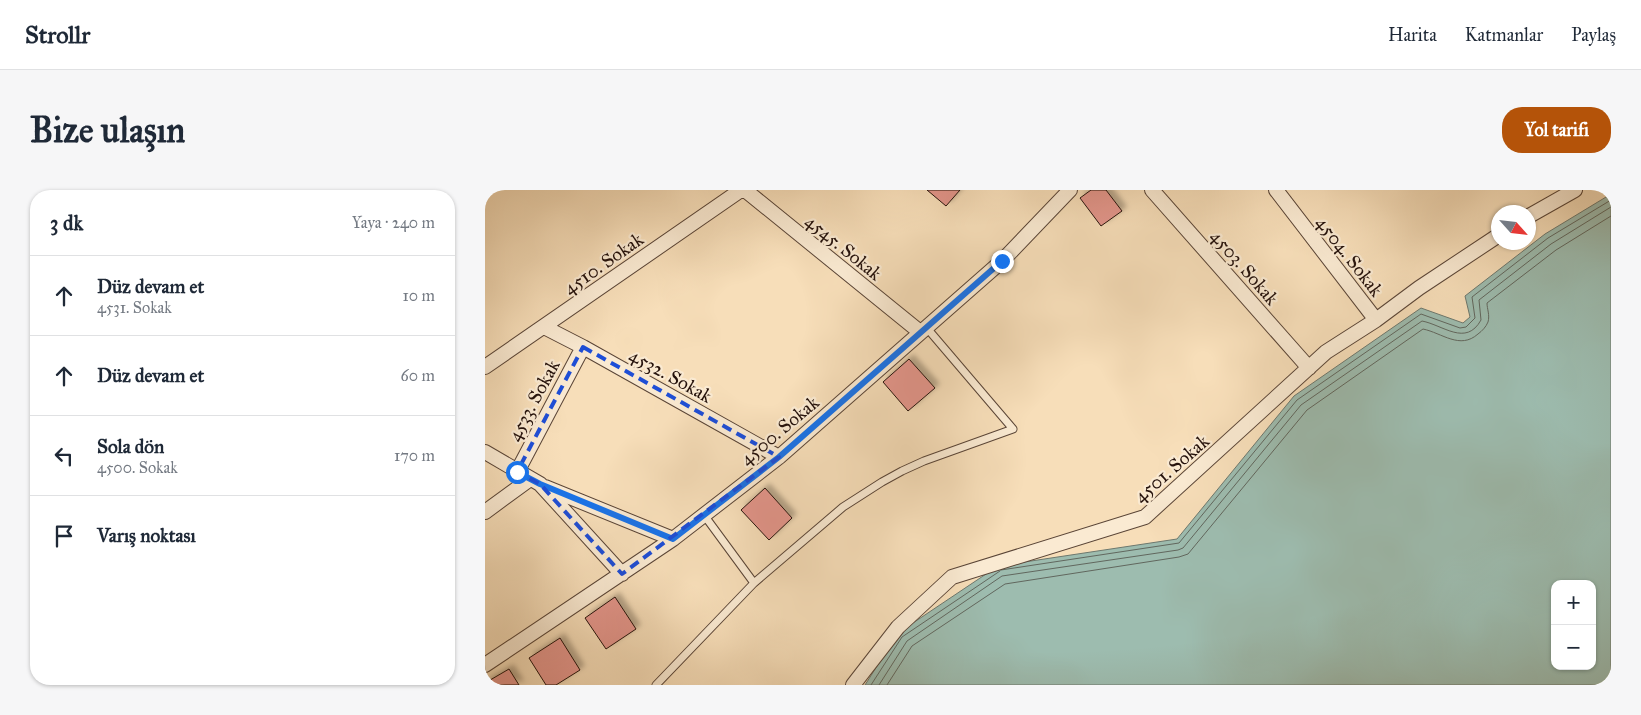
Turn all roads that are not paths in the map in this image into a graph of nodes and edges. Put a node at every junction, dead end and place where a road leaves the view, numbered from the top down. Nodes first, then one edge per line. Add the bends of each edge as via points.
1 (741, 190) edge
2 (745, 190) edge
3 (1070, 190) edge
4 (1152, 190) edge
5 (1275, 190) edge
6 (1575, 190) edge
7 (1536, 212) edge
8 (1491, 241) edge
9 (1376, 320) junction
10 (544, 327) junction
11 (923, 330) junction
12 (583, 347) junction
13 (485, 367) edge
14 (1309, 368) junction
15 (485, 452) edge
16 (779, 457) junction
17 (517, 472) junction
18 (535, 482) junction
19 (485, 512) edge
20 (704, 515) junction
21 (673, 539) junction
22 (622, 574) junction
23 (754, 583) junction
24 (485, 665) edge
25 (656, 685) edge
26 (853, 685) edge

1 - 10 street, 4510. Sokak
2 - 11 street, 4545. Sokak
3 - 11 street, 4500. Sokak via 1002,261
4 - 14 street, 4503. Sokak
5 - 9 street, 4504. Sokak
6 - 7 street
8 - 9 street, 4501. Sokak
9 - 14 street, 4501. Sokak via 1326,352
10 - 12 street, 4532. Sokak
10 - 13 street, 4510. Sokak
11 - 16 street, 4500. Sokak
11 - 23 lane via 1013,429 923,461 882,482 843,506
12 - 16 street, 4532. Sokak
12 - 17 street, 4533. Sokak
14 - 26 street, 4501. Sokak via 1145,517 952,577 898,627
15 - 17 street
16 - 20 street, 4500. Sokak
17 - 18 street
18 - 19 street
18 - 21 street
18 - 22 street
20 - 21 street, 4500. Sokak
20 - 23 lane
21 - 22 street, 4500. Sokak
22 - 24 street, 4500. Sokak
23 - 25 lane

